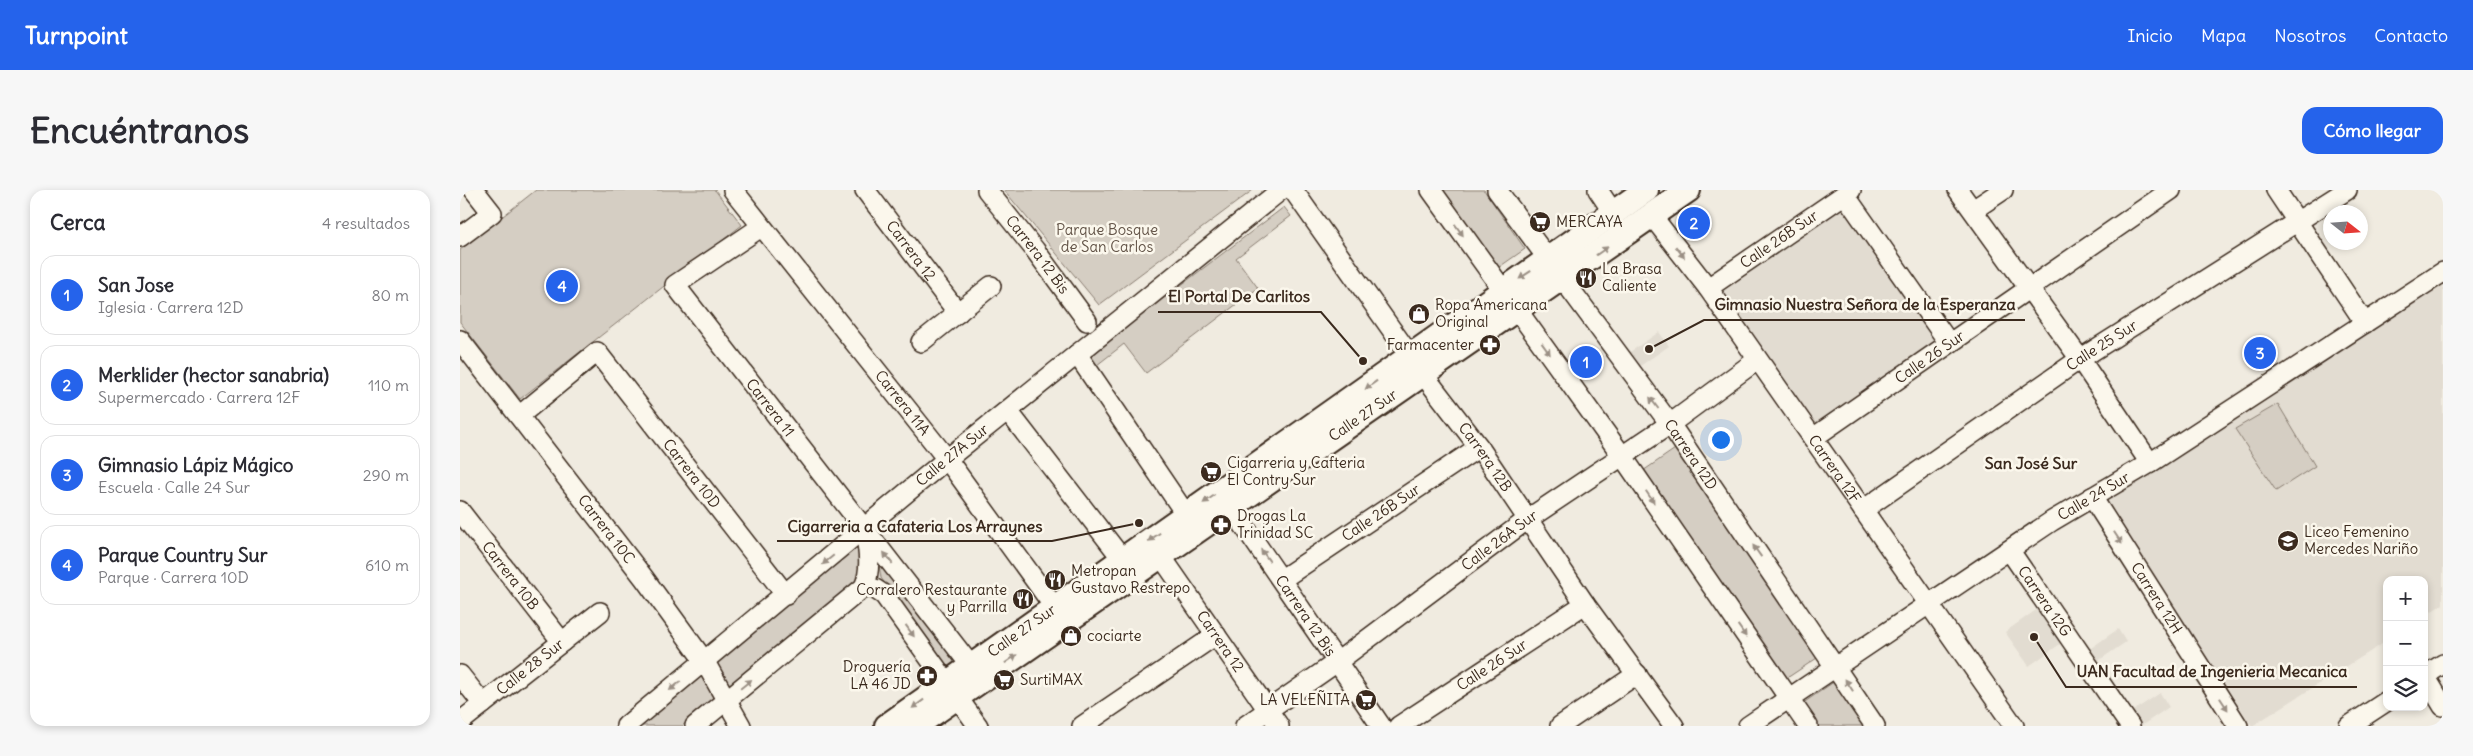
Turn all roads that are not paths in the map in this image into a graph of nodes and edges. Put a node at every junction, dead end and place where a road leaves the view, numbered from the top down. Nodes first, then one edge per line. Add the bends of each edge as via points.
1 (474, 190) edge
2 (733, 190) edge
3 (864, 190) edge
4 (987, 190) edge
5 (1280, 190) edge
6 (1293, 190) edge
7 (1431, 190) edge
8 (1497, 190) edge
9 (1598, 190) edge
10 (1646, 190) edge
11 (1688, 190) edge
12 (1958, 190) edge
13 (2004, 190) edge
14 (2171, 190) edge
15 (2276, 190) edge
16 (2347, 190) edge
17 (1848, 192) edge
18 (1973, 210) junction
19 (1614, 214) junction
20 (1652, 216) junction
21 (2297, 221) junction
22 (761, 226) junction
23 (460, 237) edge
24 (1546, 260) junction
25 (2443, 272) edge
26 (1562, 279) junction
27 (991, 286) dead end
28 (2030, 287) junction
29 (1708, 288) junction
30 (1503, 290) junction
31 (1517, 309) junction
32 (958, 313) junction
33 (1087, 320) dead end
34 (2365, 323) junction
35 (921, 342) dead end
36 (1949, 343) junction
37 (461, 344) edge
38 (1077, 354) junction
39 (2080, 359) junction
40 (1757, 360) junction
41 (1417, 365) junction
42 (1008, 411) junction
43 (519, 416) junction
44 (1670, 424) junction
45 (1813, 438) junction
46 (1479, 447) junction
47 (1623, 456) junction
48 (947, 459) junction
49 (2150, 462) junction
50 (2092, 497) junction
51 (1231, 507) junction
52 (1863, 510) junction
53 (460, 511) edge
54 (1528, 519) junction
55 (1192, 522) junction
56 (865, 529) junction
57 (2010, 551) junction
58 (1161, 556) junction
59 (1128, 567) junction
60 (1282, 579) junction
61 (864, 587) junction
62 (786, 595) junction
63 (1585, 604) junction
64 (1927, 604) junction
65 (600, 612) dead end
66 (1059, 615) junction
67 (1216, 635) junction
68 (562, 642) junction
69 (705, 662) junction
70 (1337, 662) junction
71 (2443, 664) edge
72 (1836, 665) junction
73 (971, 666) junction
74 (2428, 673) edge
75 (1637, 674) junction
76 (460, 675) edge
77 (2428, 682) edge
78 (952, 690) junction
79 (1789, 698) junction
80 (725, 701) junction
81 (483, 704) junction
82 (2383, 704) edge
83 (2443, 706) edge
84 (1268, 710) junction
85 (460, 722) edge
86 (626, 726) edge
87 (695, 726) edge
88 (741, 726) edge
89 (887, 726) edge
90 (915, 726) edge
91 (978, 726) edge
92 (1082, 726) edge
93 (1245, 726) edge
94 (1279, 726) edge
95 (1381, 726) edge
96 (1399, 726) edge
97 (1560, 726) edge
98 (1674, 726) edge
99 (1748, 726) edge
100 (1808, 726) edge
101 (1875, 726) edge
102 (2014, 726) edge
103 (2130, 726) edge
104 (2238, 726) edge
105 (2349, 726) edge

1 - 23 street via 492,214
2 - 22 street, Carrera 11A
3 - 32 street, Carrera 12
4 - 33 street, Carrera 12 Bis
5 - 38 street, Calle 27A Sur
6 - 41 street, Carrera 12B
7 -> 30 street
8 - 24 street, Carrera 12D
9 - 19 street
10 - 19 main road, Calle 27 Sur
11 - 20 main road, Calle 27 Sur
12 - 18 street
13 - 18 street
14 - 28 street, Calle 26 Sur
15 - 21 street
16 - 21 street, Calle 25 Sur
17 - 29 street, Calle 26B Sur
17 - 36 street
18 - 28 street
19 - 24 main road, Calle 27 Sur
26 -> 20 main road, Calle 27 Sur
20 -> 29 street, Carrera 12F
21 - 34 street
21 - 39 street, Calle 25 Sur
22 - 48 street, Carrera 11A
22 - 56 street, Carrera 11 via 675,285
24 - 26 street, Carrera 12D
24 -> 30 main road, Calle 27 Sur
25 - 34 street, Calle 24 Sur
26 - 31 main road, Calle 27 Sur
44 -> 26 street, Carrera 12D
27 - 32 street
28 - 36 street, Calle 26 Sur
28 - 39 street
29 - 40 street, Carrera 12F
30 - 31 street
30 - 41 main road, Calle 27 Sur
31 - 41 main road, Calle 27 Sur
31 -> 47 street
32 - 35 street
34 - 49 street, Calle 24 Sur
36 - 45 street, Calle 26 Sur
37 - 43 street, Carrera 10C
38 - 42 street, Calle 27A Sur
38 - 55 street
39 - 49 street
39 - 52 street, Calle 25 Sur
40 - 44 street, Calle 26A Sur
40 - 45 street, Carrera 12F
41 - 46 street, Carrera 12B
41 - 51 main road, Calle 27 Sur
41 -> 55 main road, Calle 27 Sur
42 - 48 street, Calle 27A Sur
42 - 59 street
43 - 62 street, Carrera 10D via 597,352
43 - 69 street, Carrera 10C
44 - 47 street, Calle 26A Sur
72 -> 44 street, Carrera 12D
45 - 52 street, Carrera 12F
46 - 54 street, Carrera 12B
46 - 60 street, Calle 26B Sur
47 - 54 street, Calle 26A Sur
47 -> 79 street
48 - 56 street, Calle 27A Sur
48 - 66 street, Carrera 11A
49 - 50 street, Calle 24 Sur
50 - 57 street, Calle 24 Sur
50 -> 104 street, Carrera 12H
51 - 55 main road, Calle 27 Sur
60 -> 51 street, Carrera 12 Bis
52 - 64 street, Carrera 12F
53 - 68 street, Carrera 10B
54 - 63 street, Carrera 12B
54 - 70 street, Calle 26A Sur
55 - 58 main road, Calle 27 Sur
55 -> 59 main road, Calle 27 Sur
56 - 61 street via 869,562
56 -> 62 street, Calle 27A Sur
73 -> 56 street, Carrera 11
57 - 64 street, Calle 24 Sur
57 - 103 street, Carrera 12G
58 - 59 main road, Calle 27 Sur
58 - 67 street, Carrera 12
59 - 66 main road, Calle 27 Sur
60 - 70 street, Carrera 12 Bis
61 -> 78 street via 884,595
80 -> 61 street
62 - 69 street, Calle 27A Sur
63 - 75 street, Carrera 12B
63 - 96 street, Calle 26 Sur
64 - 72 street, Calle 24 Sur
64 - 102 street, Carrera 12F
65 - 68 street, Calle 28 Sur
66 - 73 main road, Calle 27 Sur
78 -> 66 main road, Calle 27 Sur
67 - 84 street, Carrera 12
67 - 92 street
68 - 81 street, Calle 28 Sur
69 - 80 street, Carrera 10C
69 -> 86 street, Calle 27A Sur
70 - 84 street, Calle 26A Sur
70 - 95 street, Carrera 12 Bis
71 - 74 street
72 - 79 street, Calle 24 Sur
101 -> 72 street, Carrera 12D
73 - 78 main road, Calle 27 Sur
75 - 97 street
75 - 98 street, Carrera 12B
76 - 81 street
77 - 83 street
78 -> 89 main road, Calle 27 Sur
78 - 90 main road, Calle 27 Sur
78 - 91 street
79 - 99 street, Calle 24 Sur
79 - 100 street
80 - 87 street
80 - 88 street, Carrera 10C
81 - 85 street, Calle 28 Sur
82 - 105 street
84 - 93 street, Calle 26A Sur
84 - 94 street, Carrera 12

